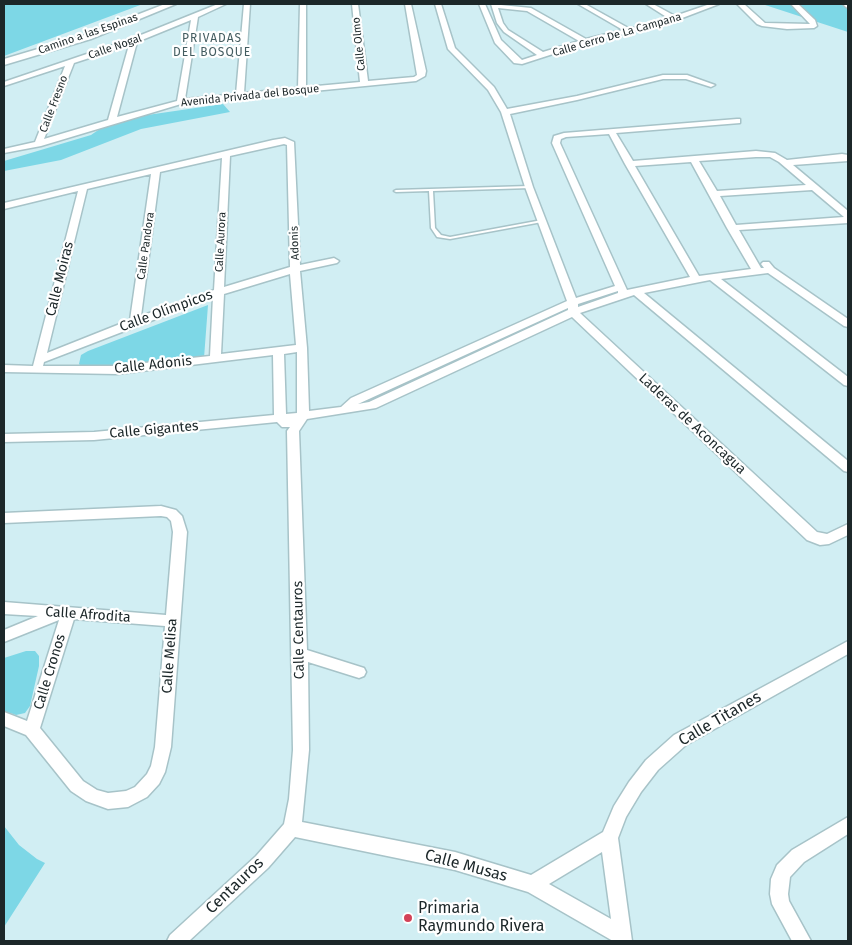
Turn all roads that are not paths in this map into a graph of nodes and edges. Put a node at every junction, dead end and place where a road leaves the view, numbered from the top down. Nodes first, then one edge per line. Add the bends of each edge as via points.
1 (172, 4) edge
2 (223, 4) edge
3 (247, 4) edge
4 (303, 4) edge
5 (355, 4) edge
6 (408, 4) edge
7 (438, 4) edge
8 (482, 4) edge
9 (581, 4) edge
10 (649, 4) edge
11 (716, 4) edge
12 (740, 4) edge
13 (794, 4) edge
14 (494, 5) edge
15 (195, 16) junction
16 (675, 19) junction
17 (629, 30) junction
18 (134, 41) junction
19 (585, 41) junction
20 (544, 56) junction
21 (4, 62) edge
22 (70, 63) junction
23 (4, 84) edge
24 (364, 84) junction
25 (711, 85) dead end
26 (302, 90) junction
27 (240, 96) junction
28 (181, 102) junction
29 (505, 112) junction
30 (112, 120) junction
31 (737, 121) dead end
32 (611, 131) junction
33 (38, 144) junction
34 (4, 151) edge
35 (226, 154) junction
36 (848, 158) edge
37 (694, 159) junction
38 (786, 163) junction
39 (629, 164) junction
40 (156, 171) junction
41 (529, 187) junction
42 (814, 187) junction
43 (83, 188) junction
44 (396, 190) dead end
45 (431, 190) junction
46 (713, 194) junction
47 (6, 205) edge
48 (4, 215) edge
49 (848, 218) edge
50 (542, 220) junction
51 (732, 228) junction
52 (334, 261) dead end
53 (755, 268) junction
54 (295, 269) junction
55 (694, 276) junction
56 (712, 277) junction
57 (626, 291) junction
58 (218, 292) junction
59 (573, 307) junction
60 (135, 322) junction
61 (848, 324) edge
62 (302, 348) junction
63 (278, 351) junction
64 (215, 359) junction
65 (38, 365) junction
66 (4, 368) edge
67 (848, 382) edge
68 (303, 416) junction
69 (280, 418) junction
70 (293, 431) junction
71 (4, 438) edge
72 (848, 468) edge
73 (4, 518) edge
74 (848, 529) edge
75 (4, 608) edge
76 (63, 614) junction
77 (172, 621) junction
78 (4, 636) edge
79 (848, 647) edge
80 (300, 654) junction
81 (359, 672) dead end
82 (4, 719) edge
83 (32, 730) junction
84 (848, 825) edge
85 (292, 828) junction
86 (609, 838) junction
87 (532, 884) junction
88 (623, 938) edge
89 (176, 941) edge
90 (802, 941) edge

1 - 21 street, Camino a las Espinas via 88,37
2 - 15 street, Calle Nogal
3 - 27 street
4 - 26 street
5 - 24 street, Calle Olmo
6 - 24 street, Avenida Privada del Bosque via 422,74 413,80
7 - 29 street via 452,49 491,89
8 - 20 street, Calle Cerro De La Campana via 498,41 517,61
9 - 17 street
10 - 16 street
11 - 16 street, Calle Cerro De La Campana
12 - 13 street via 764,25 814,26 813,21
14 - 19 street via 529,10
14 - 20 street via 506,31
15 - 18 street, Calle Nogal
15 - 28 street
16 - 17 street, Calle Cerro De La Campana
17 - 19 street, Calle Cerro De La Campana
18 - 22 street, Calle Nogal
18 - 30 street
19 - 20 street, Calle Cerro De La Campana
22 - 23 street, Calle Nogal
22 - 33 street, Calle Fresno
24 - 26 street, Avenida Privada del Bosque
25 - 29 street via 687,78 663,77
26 - 27 street, Avenida Privada del Bosque
27 - 28 street, Avenida Privada del Bosque
28 - 30 street, Avenida Privada del Bosque
29 - 41 street
30 - 33 street, Avenida Privada del Bosque
31 - 32 street
32 - 39 street
32 - 57 street via 564,135 557,138 556,143
33 - 34 street, Avenida Privada del Bosque
35 - 40 street
35 - 54 street, Adonis via 285,141 292,144
35 - 58 street, Calle Aurora
36 - 38 street
37 - 38 street via 756,154 772,155
37 - 39 street
37 - 46 street
38 - 42 street
39 - 55 street
40 - 43 street
40 - 60 street, Calle Pandora
41 - 45 lane
41 - 50 street
42 - 46 street
42 - 49 street
43 - 47 street
43 - 65 street, Calle Moiras
44 - 45 lane
45 - 50 lane via 433,228 444,238
46 - 51 street
47 - 48 street
49 - 51 street
50 - 59 street
51 - 53 street
52 - 54 street, Calle Olímpicos
53 - 55 street
53 - 56 street
53 - 61 street via 770,270
54 - 58 street, Calle Olímpicos
54 - 62 street, Adonis
55 - 56 street
55 - 57 street
55 - 57 street
56 - 67 street
57 - 59 street, Calle Gigantes
57 - 72 street
58 - 60 street, Calle Olímpicos
58 - 64 street, Calle Aurora
59 - 68 street, Calle Gigantes via 372,405
59 - 74 street, Laderas de Aconcagua via 812,536 820,540 829,539
60 - 65 street, Calle Olímpicos
62 - 63 street, Calle Adonis
62 - 68 street
63 - 64 street, Calle Adonis
63 - 69 street
64 - 65 street, Calle Adonis via 117,370
65 - 66 street, Calle Adonis
68 - 69 street, Calle Gigantes
68 - 70 street
69 - 70 street
69 - 71 street, Calle Gigantes via 94,436
70 - 80 street, Calle Centauros
73 - 77 street, Calle Melisa via 150,510 171,513 177,518 180,532
75 - 76 street, Calle Afrodita
76 - 77 street, Calle Afrodita
76 - 78 street
76 - 83 street, Calle Cronos
77 - 83 street, Calle Melisa via 163,747 156,773 141,792 128,799 108,801 92,796 77,786
79 - 86 street, Calle Titanes via 680,740 652,765 635,787
80 - 81 street
80 - 85 street, Calle Centauros via 301,750 298,798
82 - 83 street, Calle Melisa
84 - 90 street via 798,856 783,871 779,894 781,904
85 - 87 street, Calle Musas via 454,861
85 - 89 street, Centauros via 262,862
86 - 87 street
86 - 88 street
87 - 88 street, Calle Musas

